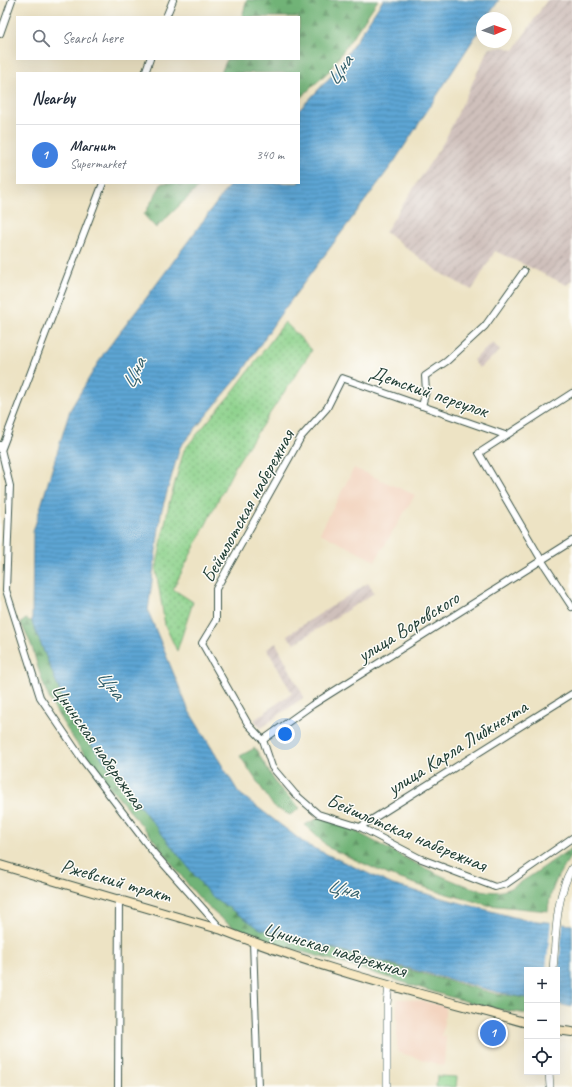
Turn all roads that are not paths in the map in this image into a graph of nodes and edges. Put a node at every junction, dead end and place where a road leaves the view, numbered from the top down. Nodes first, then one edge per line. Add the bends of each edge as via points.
1 (12, 0) edge
2 (173, 0) edge
3 (166, 16) edge
4 (0, 34) edge
5 (150, 60) edge
6 (145, 72) edge
7 (103, 184) edge
8 (524, 271) dead end
9 (342, 378) joint
10 (572, 393) edge
11 (422, 406) junction
12 (505, 435) junction
13 (1, 447) edge
14 (572, 541) edge
15 (542, 561) junction
16 (572, 607) edge
17 (572, 694) edge
18 (263, 740) junction
19 (360, 828) junction
20 (572, 838) edge
21 (0, 865) edge
22 (572, 868) edge
23 (119, 898) junction
24 (222, 930) junction
25 (253, 942) junction
26 (553, 967) edge
27 (389, 984) junction
28 (524, 1022) edge
29 (560, 1030) edge
30 (572, 1032) edge
31 (549, 1075) edge
32 (118, 1087) edge
33 (258, 1087) edge
34 (387, 1087) edge
35 (550, 1087) edge

1 - 4 street
2 - 3 street
5 - 6 street
7 - 13 street, Цнинская набережная
8 - 11 street via 486,326 447,361 425,376 426,391
9 - 11 street, Детский переулок
9 - 18 street, Бейшлотская набережная via 327,408 301,437 216,589 216,620 202,643 248,724
10 - 12 street
11 - 12 street, Детский переулок
12 - 15 street via 479,453
13 - 24 street, Цнинская набережная via 10,486 6,590 40,697 82,760 149,845
14 - 15 street, улица Воровского
15 - 16 street
15 - 18 street, улица Воровского via 312,705
17 - 19 street, улица Карла Либкнехта
18 - 19 street, Бейшлотская набережная via 272,767 294,794 318,814
19 - 20 street, Бейшлотская набережная via 419,858 494,887 506,884
21 - 23 main road, Ржевский тракт
22 - 26 street via 566,878 559,913
23 - 24 main road, Ржевский тракт
23 - 32 street
24 - 25 main road, Цнинская набережная
25 - 27 main road, Цнинская набережная
25 - 33 street
27 - 28 main road, Цнинская набережная
27 - 34 street
29 - 30 main road
31 - 35 street

